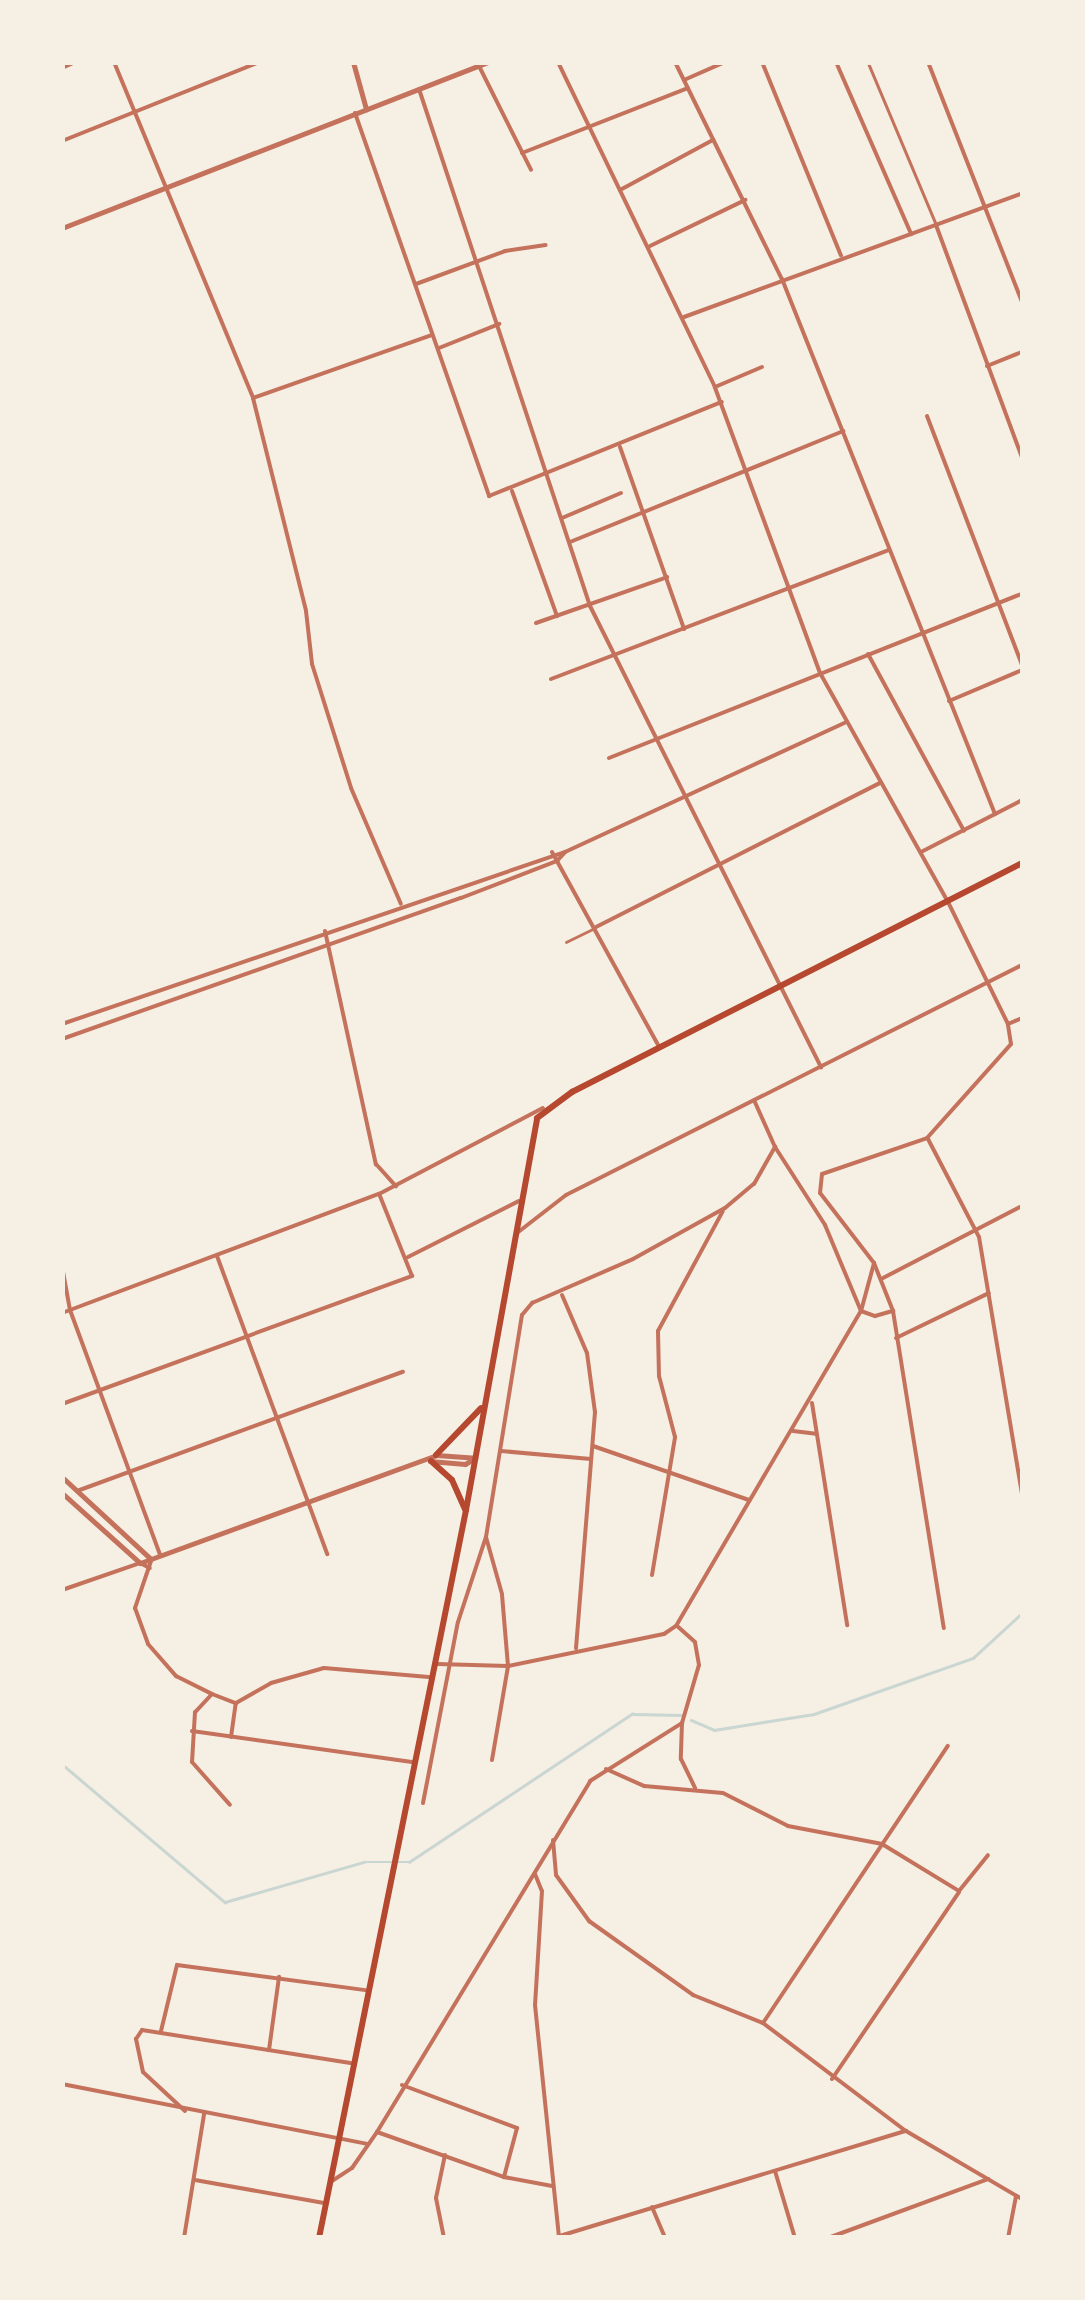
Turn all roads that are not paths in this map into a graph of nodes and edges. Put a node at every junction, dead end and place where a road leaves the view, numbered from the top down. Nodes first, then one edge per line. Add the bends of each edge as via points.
1 (75, 62) edge
2 (114, 62) edge
3 (353, 62) edge
4 (558, 62) edge
5 (675, 62) edge
6 (725, 62) edge
7 (762, 62) edge
8 (836, 62) edge
9 (868, 62) edge
10 (928, 62) edge
11 (257, 64) edge
12 (483, 64) edge
13 (62, 68) edge
14 (684, 80) junction
15 (688, 88) junction
16 (419, 89) junction
17 (366, 109) junction
18 (134, 113) junction
19 (355, 113) junction
20 (590, 129) junction
21 (712, 140) junction
22 (62, 141) edge
23 (522, 153) junction
24 (530, 170) dead end
25 (164, 187) junction
26 (619, 190) junction
27 (1022, 193) edge
28 (744, 200) junction
29 (982, 206) junction
30 (936, 225) junction
31 (64, 227) edge
32 (911, 234) junction
33 (546, 245) dead end
34 (649, 246) junction
35 (841, 256) junction
36 (480, 261) junction
37 (782, 279) junction
38 (416, 284) junction
39 (1022, 302) edge
40 (684, 317) junction
41 (499, 324) junction
42 (434, 334) junction
43 (439, 348) junction
44 (1022, 352) edge
45 (988, 366) junction
46 (762, 367) dead end
47 (715, 387) junction
48 (253, 398) junction
49 (722, 402) junction
50 (927, 416) dead end
51 (843, 431) junction
52 (620, 446) junction
53 (1022, 458) edge
54 (744, 473) junction
55 (549, 476) junction
56 (512, 491) junction
57 (622, 493) dead end
58 (646, 515) junction
59 (562, 518) junction
60 (570, 542) junction
61 (889, 550) junction
62 (667, 577) junction
63 (787, 590) junction
64 (1022, 594) edge
65 (998, 604) junction
66 (590, 606) junction
67 (557, 616) junction
68 (536, 624) dead end
69 (684, 629) junction
70 (919, 633) junction
71 (868, 654) junction
72 (610, 656) junction
73 (1022, 668) edge
74 (820, 672) junction
75 (551, 679) dead end
76 (949, 701) junction
77 (846, 722) junction
78 (654, 741) junction
79 (609, 758) dead end
80 (880, 783) junction
81 (1022, 800) edge
82 (684, 802) junction
83 (995, 814) junction
84 (964, 830) junction
85 (552, 852) junction
86 (566, 852) junction
87 (922, 852) junction
88 (557, 861) junction
89 (1022, 863) edge
90 (716, 866) junction
91 (948, 902) junction
92 (401, 904) junction
93 (596, 928) junction
94 (325, 931) junction
95 (566, 942) dead end
96 (330, 944) junction
97 (1022, 965) edge
98 (988, 983) junction
99 (778, 986) junction
100 (1022, 1018) edge
101 (62, 1024) edge
102 (1008, 1024) junction
103 (62, 1039) edge
104 (659, 1048) junction
105 (820, 1067) junction
106 (754, 1100) junction
107 (543, 1108) junction
108 (928, 1138) junction
109 (776, 1146) junction
110 (396, 1186) junction
111 (380, 1194) junction
112 (519, 1202) junction
113 (1022, 1206) edge
114 (724, 1208) junction
115 (976, 1229) junction
116 (513, 1236) junction
117 (217, 1256) junction
118 (408, 1257) junction
119 (874, 1263) junction
120 (62, 1266) edge
121 (883, 1278) junction
122 (561, 1293) junction
123 (989, 1293) junction
124 (70, 1310) junction
125 (861, 1311) junction
126 (894, 1311) junction
127 (62, 1313) edge
128 (250, 1338) junction
129 (896, 1338) junction
130 (402, 1372) dead end
131 (99, 1390) junction
132 (811, 1400) junction
133 (484, 1402) junction
134 (62, 1404) edge
135 (277, 1419) junction
136 (793, 1432) junction
137 (816, 1434) junction
138 (592, 1446) junction
139 (501, 1451) junction
140 (430, 1458) junction
141 (475, 1458) junction
142 (591, 1459) junction
143 (668, 1467) junction
144 (131, 1473) junction
145 (62, 1477) edge
146 (78, 1492) junction
147 (1022, 1493) edge
148 (64, 1495) edge
149 (306, 1500) junction
150 (749, 1500) junction
151 (466, 1510) junction
152 (486, 1537) junction
153 (327, 1554) dead end
154 (160, 1556) junction
155 (151, 1559) junction
156 (140, 1563) junction
157 (150, 1568) junction
158 (652, 1575) dead end
159 (62, 1590) edge
160 (676, 1626) junction
161 (847, 1626) dead end
162 (944, 1628) dead end
163 (576, 1648) junction
164 (432, 1663) junction
165 (449, 1666) junction
166 (508, 1666) junction
167 (430, 1677) junction
168 (212, 1694) junction
169 (236, 1703) junction
170 (682, 1722) junction
171 (192, 1732) junction
172 (231, 1737) junction
173 (948, 1746) dead end
174 (492, 1760) dead end
175 (412, 1762) junction
176 (606, 1769) junction
177 (695, 1788) junction
178 (423, 1803) dead end
179 (230, 1805) dead end
180 (553, 1840) junction
181 (882, 1844) junction
182 (988, 1855) dead end
183 (534, 1872) junction
184 (959, 1892) junction
185 (280, 1977) junction
186 (365, 1990) junction
187 (763, 2023) junction
188 (161, 2031) junction
189 (269, 2050) junction
190 (350, 2063) junction
191 (832, 2079) junction
192 (62, 2084) edge
193 (402, 2085) junction
194 (185, 2112) junction
195 (204, 2114) junction
196 (906, 2131) junction
197 (377, 2132) junction
198 (336, 2137) junction
199 (367, 2144) junction
200 (445, 2156) junction
201 (775, 2171) junction
202 (504, 2177) junction
203 (195, 2180) junction
204 (988, 2180) junction
205 (328, 2183) junction
206 (552, 2186) junction
207 (1016, 2196) junction
208 (1022, 2200) edge
209 (324, 2203) junction
210 (652, 2208) junction
211 (556, 2237) edge
212 (184, 2238) edge
213 (319, 2238) edge
214 (444, 2238) edge
215 (664, 2238) edge
216 (795, 2238) edge
217 (828, 2238) edge
218 (1008, 2238) edge

1 - 13 street
2 - 18 street
3 - 17 street
4 - 20 street
5 - 14 street
6 - 14 street
7 - 35 street
8 - 32 street
9 - 30 lane
10 - 29 street
11 - 18 street
12 - 16 street
12 - 23 street
14 - 15 street
15 - 20 street
15 - 21 street
16 - 17 street
16 - 36 street
17 - 19 street
18 - 22 street
18 - 25 street
19 - 25 street
19 - 38 street
20 - 23 street
20 - 26 street
21 - 26 street
21 - 28 street
23 - 24 street
25 - 31 street
25 - 48 street
26 - 34 street
27 - 29 street
28 - 34 street
28 - 37 street
29 - 30 street
29 - 39 street
30 - 32 street
30 - 45 street
32 - 35 street
33 - 36 street
34 - 40 street
35 - 37 street
36 - 38 street
36 - 41 street
37 - 40 street
37 - 51 street
38 - 42 street
40 - 47 street
41 - 43 street
41 - 55 street
42 - 43 street
42 - 48 street
43 - 56 street via 487,492 495,498
44 - 45 street
45 - 53 street
46 - 47 street
47 - 49 street
48 - 92 street via 306,611 312,664 352,788
49 - 52 street
49 - 54 street
50 - 65 street
51 - 54 street
51 - 61 street
52 - 55 street
52 - 58 street
54 - 58 street
54 - 63 street
55 - 56 street
55 - 59 street
56 - 67 street
57 - 59 street
58 - 60 street
58 - 62 street
59 - 60 street
60 - 66 street
61 - 63 street
61 - 70 street
62 - 66 street
62 - 69 street
63 - 69 street
63 - 74 street
64 - 65 street
65 - 70 street
65 - 73 street
66 - 67 street
66 - 72 street
67 - 68 street
69 - 72 street
70 - 71 street
70 - 76 street
71 - 74 street
71 - 84 street via 899,722
72 - 75 street
72 - 78 street
73 - 76 street
74 - 77 street
74 - 78 street
76 - 83 street
77 - 80 street
77 - 82 street
78 - 79 street
78 - 82 street
80 - 87 street
80 - 90 street
81 - 83 street
82 - 86 street
82 - 90 street
83 - 84 street
84 - 87 street
85 - 86 street
85 - 88 street
85 - 92 street
86 - 88 street
87 - 91 street
88 - 93 street
88 - 96 street
89 - 91 main road
90 - 93 street
90 - 99 street
91 - 98 street
91 - 99 main road
92 - 94 street
93 - 95 lane
93 - 104 street
94 - 96 street
94 - 101 street
96 - 103 street
96 - 110 street via 376,1164
97 - 98 street
98 - 102 street
98 - 105 street
99 - 104 main road
99 - 105 street
100 - 102 street
102 - 108 street via 1011,1044 1004,1060 954,1102
104 - 107 main road
105 - 106 street
106 - 109 street
106 - 116 street via 566,1195
107 - 110 street
107 - 112 main road
108 - 115 street
108 - 119 street via 840,1164 820,1179 824,1200
109 - 114 street via 754,1184
109 - 125 street via 824,1224
110 - 111 street
111 - 117 street
111 - 118 street
112 - 116 main road
112 - 118 street
113 - 115 street
114 - 122 street
114 - 143 street via 658,1331 662,1396 674,1431
115 - 121 street
115 - 123 street
116 - 133 main road
117 - 124 street
117 - 128 street
118 - 128 street via 413,1274
119 - 121 street
119 - 125 street
120 - 124 street
121 - 126 street
122 - 138 street via 593,1380
122 - 139 street via 532,1304 522,1316
123 - 129 street
123 - 147 street
124 - 127 street
124 - 131 street
125 - 126 street
125 - 132 street
126 - 129 street
128 - 131 street
128 - 135 street
129 - 162 street
130 - 135 street
131 - 134 street
131 - 144 street
132 - 136 street
132 - 137 street
133 - 140 main road
133 - 141 main road
135 - 144 street
135 - 149 street
136 - 137 street
136 - 150 street
137 - 161 street
138 - 142 street
138 - 143 street
139 - 142 street
139 - 152 street
140 - 141 street
140 - 141 street via 465,1464
140 - 149 street
140 - 151 main road via 452,1480
141 - 151 main road
142 - 163 street
143 - 150 street
143 - 158 street
144 - 146 street
144 - 154 street
145 - 146 street
146 - 155 street
148 - 156 street
149 - 153 street
149 - 154 street
150 - 160 street
151 - 164 main road
152 - 165 street
152 - 166 street via 502,1594
154 - 155 street
155 - 156 street
155 - 157 street
156 - 157 street
156 - 159 street
157 - 168 street via 135,1608 148,1644 176,1676
160 - 163 street via 664,1634
160 - 170 street via 695,1642 699,1665
163 - 166 street
164 - 165 street
164 - 167 main road
165 - 166 street
165 - 178 street
166 - 174 street
167 - 169 street via 324,1668 270,1682
167 - 175 main road
168 - 169 street
168 - 171 street via 198,1706
169 - 172 street
170 - 176 street
170 - 177 street via 681,1759
171 - 172 street
171 - 179 street via 196,1772
172 - 175 street
173 - 181 street
175 - 186 main road
176 - 177 street via 644,1786
176 - 180 street via 590,1781
177 - 181 street via 739,1798 788,1826
180 - 183 street
180 - 187 street via 556,1875 590,1921 693,1995
181 - 184 street
181 - 187 street
182 - 184 street
183 - 193 street
183 - 206 street via 542,1891 536,2004
184 - 191 street
185 - 186 street
185 - 188 street via 177,1965
185 - 189 street
186 - 190 main road
187 - 191 street
188 - 189 street
188 - 194 street via 136,2036 142,2072
189 - 190 street
190 - 198 main road
191 - 196 street
192 - 194 street
193 - 197 street
193 - 202 street via 517,2128
194 - 195 street
195 - 198 street
195 - 203 street
196 - 201 street
196 - 204 street
197 - 199 street
197 - 200 street
198 - 199 street
198 - 205 main road
199 - 205 street via 352,2168
200 - 202 street
200 - 214 street via 436,2198
201 - 210 street
201 - 216 street
202 - 206 street
203 - 209 street
203 - 212 street
204 - 207 street
204 - 217 street
205 - 209 main road
206 - 211 street
207 - 208 street
207 - 218 street
209 - 213 main road
210 - 211 street
210 - 215 street

